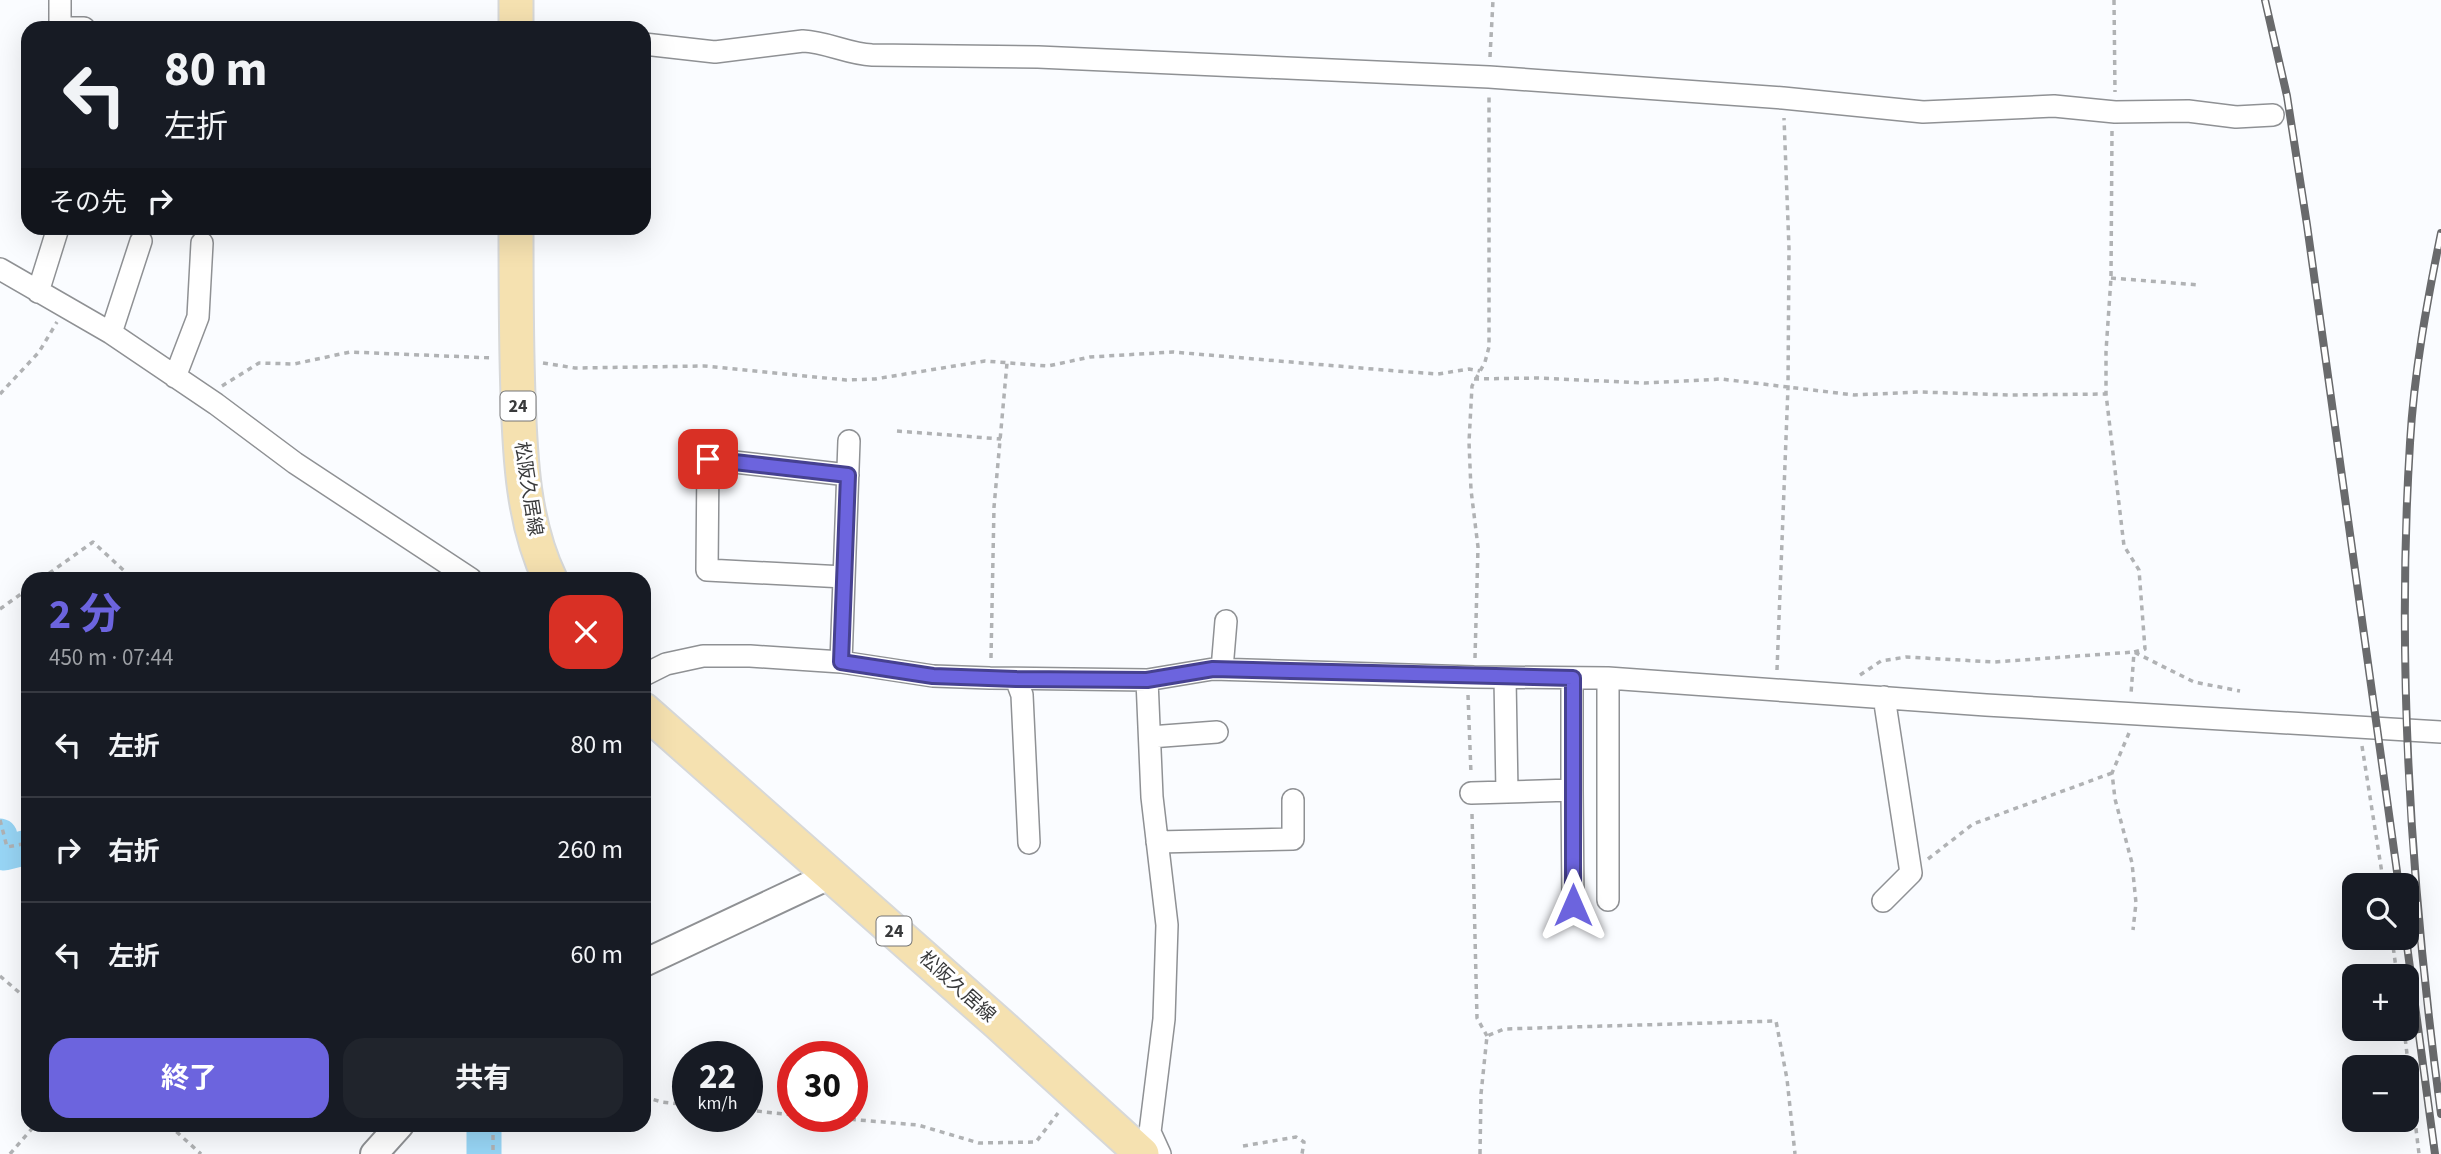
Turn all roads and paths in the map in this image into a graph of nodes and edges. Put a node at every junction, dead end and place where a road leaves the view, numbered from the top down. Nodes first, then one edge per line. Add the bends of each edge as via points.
1 (60, 0) edge
2 (516, 0) edge
3 (1493, 0) edge
4 (2114, 0) edge
5 (60, 21) edge
6 (516, 21) edge
7 (651, 45) edge
8 (1489, 77) junction
9 (1783, 98) junction
10 (2115, 112) junction
11 (2273, 115) dead end
12 (56, 235) edge
13 (516, 235) edge
14 (141, 242) dead end
15 (202, 243) dead end
16 (0, 269) edge
17 (2111, 278) junction
18 (2199, 285) dead end
19 (38, 292) junction
20 (67, 306) junction
21 (111, 333) junction
22 (517, 359) junction
23 (1007, 363) junction
24 (1480, 372) junction
25 (175, 377) junction
26 (1474, 379) junction
27 (1788, 387) junction
28 (0, 394) edge
29 (2106, 394) junction
30 (204, 398) junction
31 (897, 431) dead end
32 (1000, 439) junction
33 (849, 441) dead end
34 (848, 475) junction
35 (51, 572) edge
36 (125, 572) edge
37 (460, 572) edge
38 (546, 572) edge
39 (844, 578) junction
40 (21, 594) edge
41 (0, 609) edge
42 (1226, 621) dead end
43 (2134, 652) junction
44 (841, 662) junction
45 (1222, 669) junction
46 (651, 672) edge
47 (1474, 677) junction
48 (990, 678) junction
49 (1505, 678) junction
50 (1573, 678) junction
51 (1608, 678) junction
52 (1016, 679) junction
53 (1147, 680) junction
54 (1777, 689) junction
55 (2240, 691) dead end
56 (1841, 694) junction
57 (1884, 697) junction
58 (2129, 712) junction
59 (651, 717) edge
60 (2359, 728) junction
61 (1217, 732) dead end
62 (2441, 732) edge
63 (1150, 737) junction
64 (2112, 773) junction
65 (1572, 790) junction
66 (1471, 793) junction
67 (1507, 793) junction
68 (1293, 800) dead end
69 (0, 820) edge
70 (1157, 842) junction
71 (1029, 843) dead end
72 (21, 844) edge
73 (1911, 873) junction
74 (2382, 873) edge
75 (831, 875) junction
76 (1608, 900) dead end
77 (1883, 901) dead end
78 (1573, 905) dead end
79 (2133, 930) dead end
80 (651, 960) edge
81 (0, 976) edge
82 (21, 994) edge
83 (1487, 1036) junction
84 (2405, 1041) edge
85 (1074, 1091) junction
86 (651, 1099) edge
87 (672, 1103) edge
88 (868, 1121) edge
89 (29, 1132) edge
90 (177, 1132) edge
91 (394, 1132) edge
92 (493, 1132) edge
93 (1243, 1146) dead end
94 (10, 1154) edge
95 (201, 1154) edge
96 (374, 1154) edge
97 (493, 1154) edge
98 (1142, 1154) edge
99 (1160, 1154) edge
100 (1302, 1154) edge
101 (1480, 1154) edge
102 (1795, 1154) edge
103 (2419, 1154) edge

1 - 5 street
2 - 6 main road
3 - 8 path
4 - 10 path
7 - 8 street via 715,52 816,41 872,55 1038,57
8 - 9 street
8 - 24 path via 1489,348
9 - 10 street via 1923,112 2054,106
9 - 27 path via 1790,247
10 - 11 street
10 - 17 path
12 - 19 street
13 - 22 main road, 松阪久居線 / 24
14 - 21 street
15 - 25 street via 198,317
16 - 19 street
17 - 18 path
17 - 29 path
19 - 20 street
20 - 21 street
20 - 28 path via 38,352
21 - 25 street
22 - 23 path via 575,368 704,366 846,380 985,361
22 - 30 path via 359,352 294,364 259,363
22 - 38 main road, 松阪久居線 / 24 via 520,466 539,557
23 - 24 path via 1048,366 1090,357 1173,352 1396,372
23 - 32 path
24 - 26 path
25 - 30 street
26 - 27 path via 1646,383 1721,379
26 - 47 path via 1469,442 1478,547
27 - 29 path via 1854,395
27 - 54 path
29 - 43 path via 2124,546 2139,570 2145,649
30 - 37 street
31 - 32 path
32 - 48 path
33 - 34 street
34 - 39 street
34 - 39 street via 708,459 707,570
35 - 36 path via 93,542
39 - 44 street
40 - 41 path
42 - 45 street
43 - 55 path via 2194,682
43 - 56 path via 1994,662 1906,657 1881,661
43 - 58 path
44 - 46 street via 703,656
44 - 48 street via 933,676
45 - 47 street
45 - 53 street
47 - 49 street
47 - 66 path via 1468,683
48 - 52 street
49 - 50 street
49 - 67 street
50 - 51 street
50 - 65 street
51 - 54 street
51 - 76 street
52 - 53 street
52 - 71 street via 1022,695
53 - 63 street
54 - 56 street
56 - 57 street
57 - 58 street
57 - 73 street
58 - 60 street
58 - 64 path via 2129,736
59 - 75 main road, 松阪久居線 / 24
60 - 62 street
60 - 74 path
61 - 63 street
63 - 70 street
64 - 73 path via 1973,824
64 - 79 path via 2132,863
65 - 67 street
65 - 78 street
66 - 67 street
66 - 83 path via 1477,1018
68 - 70 street via 1293,839
69 - 72 path via 7,847
70 - 99 street via 1167,925 1164,1019 1150,1132
73 - 77 street
75 - 80 street
75 - 85 main road, 松阪久居線 / 24
81 - 82 path
83 - 101 path
83 - 102 path via 1504,1029 1776,1021
84 - 103 path
85 - 88 path via 1036,1142 979,1143 918,1125
85 - 98 main road, 松阪久居線 / 24
86 - 87 path
89 - 94 path
90 - 95 path
91 - 96 street
92 - 97 path
93 - 100 path via 1296,1136 1304,1142

